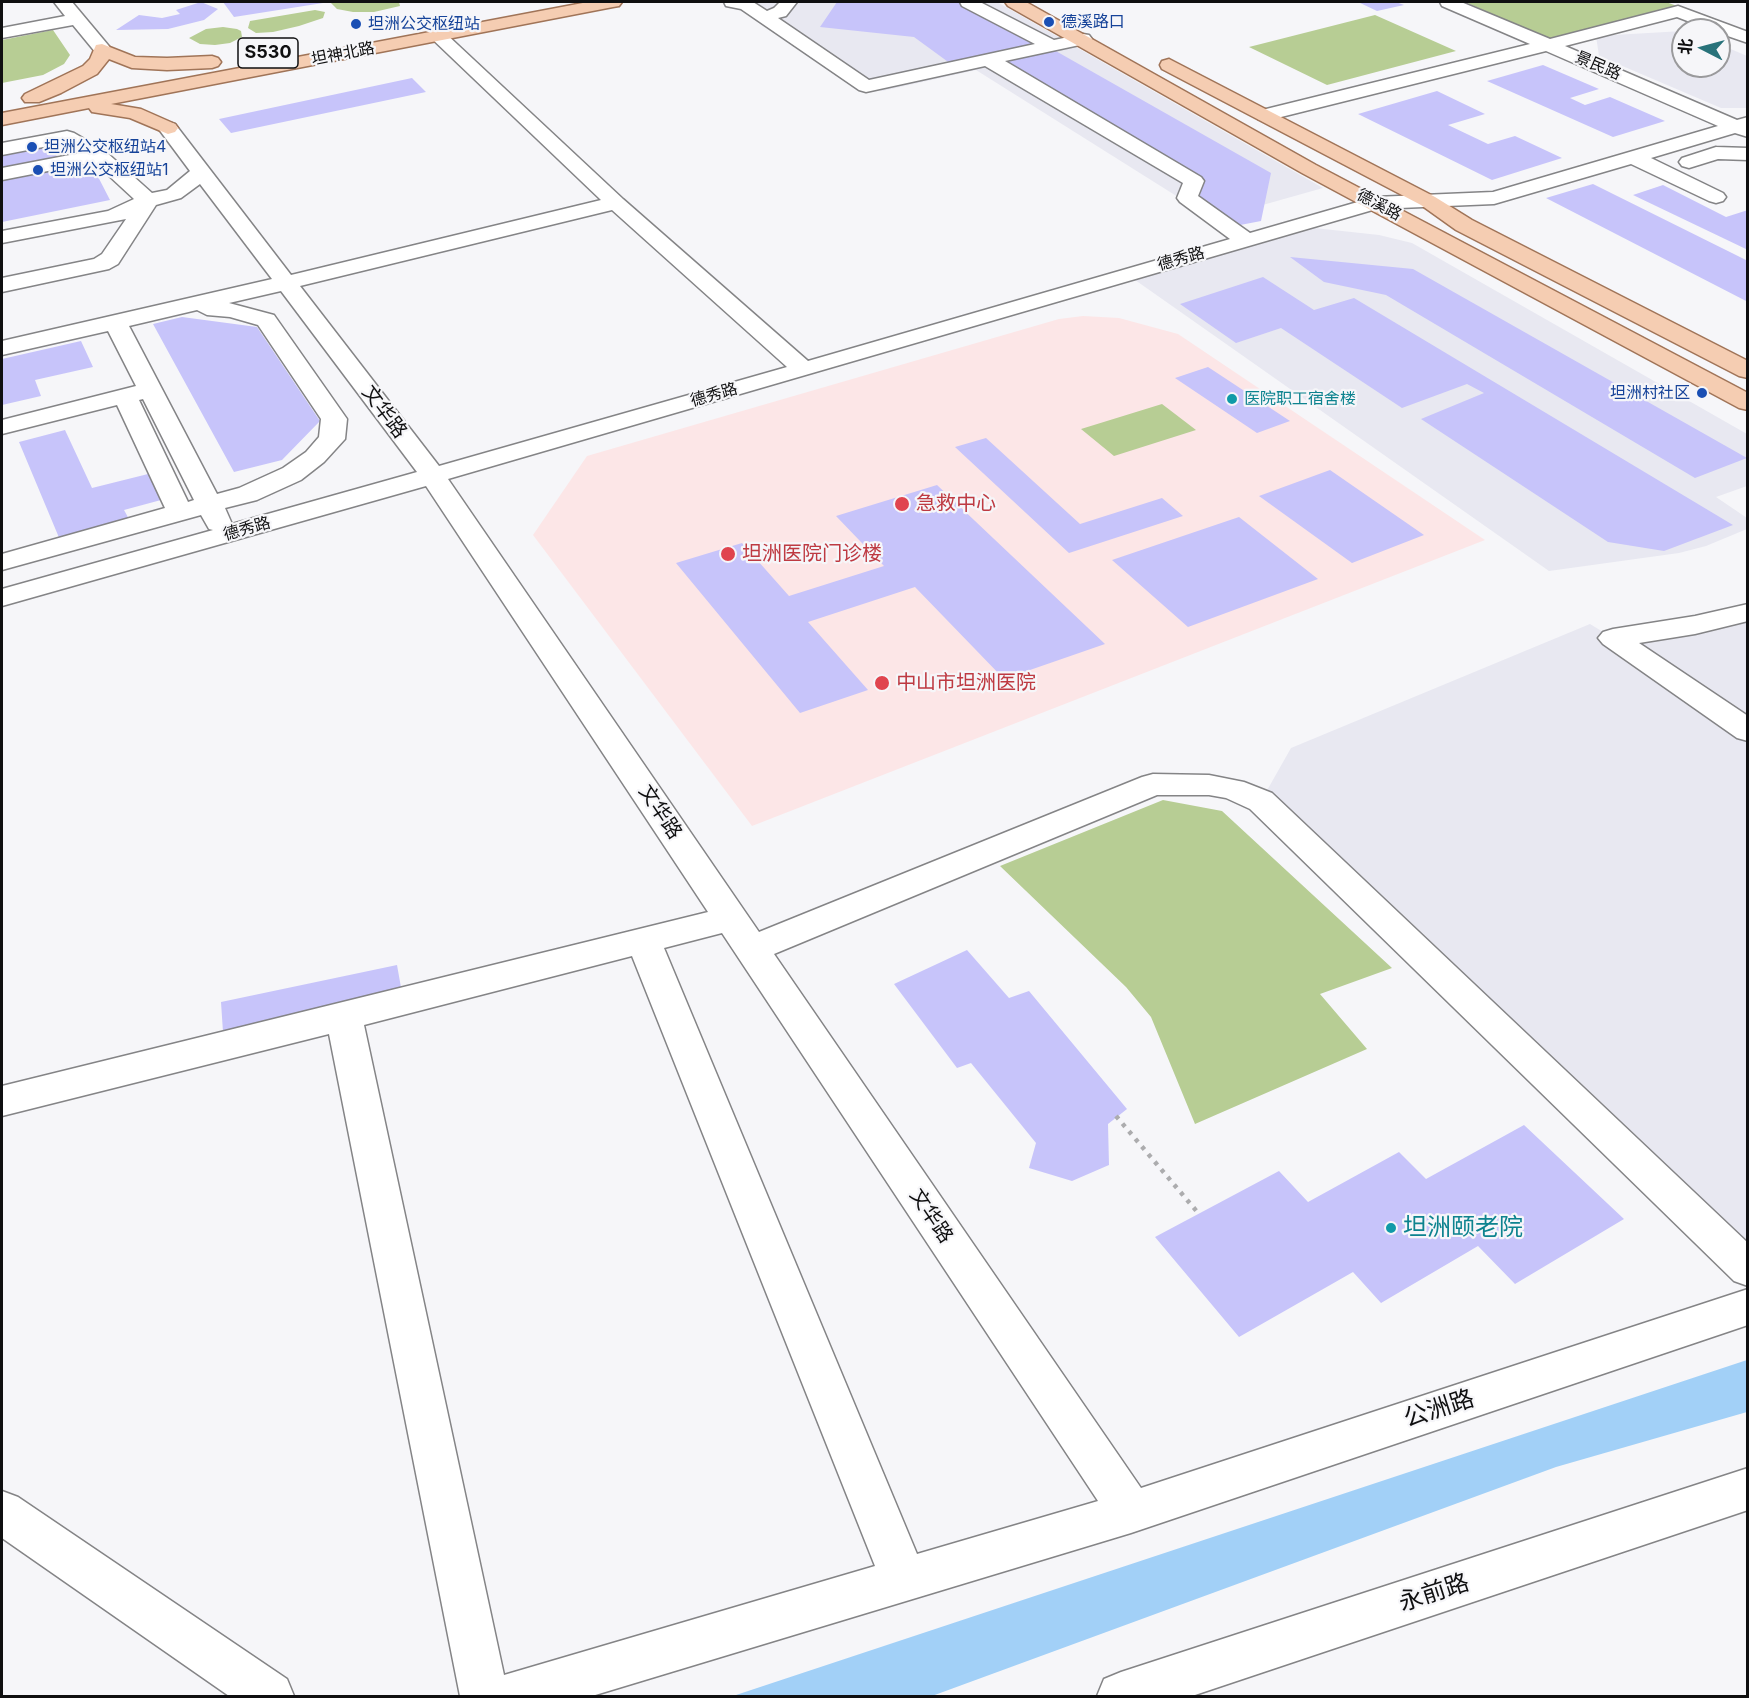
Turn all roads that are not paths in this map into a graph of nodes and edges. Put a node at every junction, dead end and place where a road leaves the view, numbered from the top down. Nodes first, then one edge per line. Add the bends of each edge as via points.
1 (62, 2) edge
2 (535, 2) edge
3 (613, 2) edge
4 (732, 2) edge
5 (789, 2) edge
6 (968, 2) edge
7 (1014, 2) edge
8 (1046, 2) edge
9 (1448, 2) edge
10 (764, 17) junction
11 (77, 19) junction
12 (2, 33) edge
13 (1109, 34) dead end
14 (437, 35) junction
15 (1748, 38) edge
16 (1083, 39) junction
17 (1549, 45) junction
18 (1052, 46) junction
19 (102, 49) junction
20 (1150, 56) dead end
21 (989, 60) junction
22 (226, 68) junction
23 (2, 103) edge
24 (38, 104) junction
25 (169, 114) junction
26 (1265, 115) junction
27 (2, 119) edge
28 (1744, 127) edge
29 (88, 148) junction
30 (2, 149) edge
31 (1748, 154) edge
32 (2, 157) edge
33 (1632, 157) junction
34 (2, 165) edge
35 (1661, 171) junction
36 (202, 172) junction
37 (2, 174) edge
38 (1716, 197) dead end
39 (156, 199) junction
40 (224, 201) junction
41 (1428, 201) junction
42 (616, 202) junction
43 (1375, 203) junction
44 (2, 237) edge
45 (1245, 240) junction
46 (286, 283) junction
47 (2, 285) edge
48 (183, 307) junction
49 (116, 323) junction
50 (2, 348) edge
51 (804, 370) junction
52 (1748, 371) edge
53 (138, 393) junction
54 (1748, 403) edge
55 (2, 427) edge
56 (433, 476) junction
57 (209, 504) junction
58 (180, 512) junction
59 (225, 535) junction
60 (2, 562) edge
61 (2, 598) edge
62 (1748, 612) edge
63 (1748, 731) edge
64 (741, 934) junction
65 (643, 940) junction
66 (344, 1017) junction
67 (2, 1101) edge
68 (1748, 1269) edge
69 (1748, 1307) edge
70 (1748, 1489) edge
71 (2, 1512) edge
72 (1131, 1512) junction
73 (904, 1579) junction
74 (270, 1696) edge
75 (484, 1696) edge
76 (513, 1696) edge
77 (1121, 1696) edge

1 - 11 street
2 - 22 main road, 坦神北路 / S530
3 - 14 main road, 坦神北路 / S530
4 - 10 street via 747,5
5 - 10 street via 780,12
6 - 18 street
7 - 16 main road, 德溪路
8 - 13 main road
9 - 17 street, 景民路
10 - 21 street via 866,86
11 - 12 street
11 - 19 street
14 - 22 main road, 坦神北路 / S530
14 - 42 street
15 - 17 street via 1678,11
16 - 18 street
16 - 43 main road, 德溪路
17 - 26 street
17 - 28 street, 景民路
18 - 21 street
19 - 22 main road via 132,62
19 - 24 main road via 90,70 54,89
20 - 26 main road, 德溪路
21 - 45 street via 1194,181 1186,198
22 - 24 main road, 坦神北路 / S530
22 - 25 main road via 191,90
23 - 24 main road, 坦神北路 / S530
24 - 25 main road
24 - 27 main road, 坦神北路 / S530
25 - 36 street, 文华路
26 - 41 main road, 德溪路
28 - 33 street, 德秀路
29 - 30 street via 66,137
29 - 32 street
29 - 34 street
29 - 37 street
29 - 39 street
31 - 35 street via 1716,153
33 - 35 street
33 - 41 street, 德秀路 via 1494,198
35 - 38 street
36 - 39 street via 183,189
36 - 40 street, 文华路
39 - 40 street
39 - 44 street via 114,216
39 - 47 street via 110,260
40 - 46 street, 文华路
41 - 43 street, 德秀路
41 - 52 main road, 德溪路 via 1464,225
42 - 46 street
42 - 51 street
43 - 45 street, 德秀路
43 - 54 main road, 德溪路
45 - 51 street, 德秀路
46 - 48 street
46 - 56 street, 文华路
48 - 49 street
48 - 57 street via 232,310 266,320 334,419 332,439 292,474 248,494
49 - 50 street
49 - 53 street
51 - 56 street, 德秀路
53 - 55 street
53 - 57 street
53 - 58 street
56 - 59 street, 德秀路
56 - 64 street, 文华路
57 - 58 street
57 - 59 street
58 - 60 street
59 - 61 street, 德秀路
62 - 63 street via 1613,638
64 - 65 street
64 - 68 street via 1153,784 1233,789 1261,801
64 - 72 street, 文华路
65 - 66 street
65 - 73 street
66 - 67 street
66 - 75 street
69 - 72 street, 公洲路
70 - 77 street, 永前路
71 - 74 street
72 - 73 street, 公洲路
73 - 76 street, 公洲路

